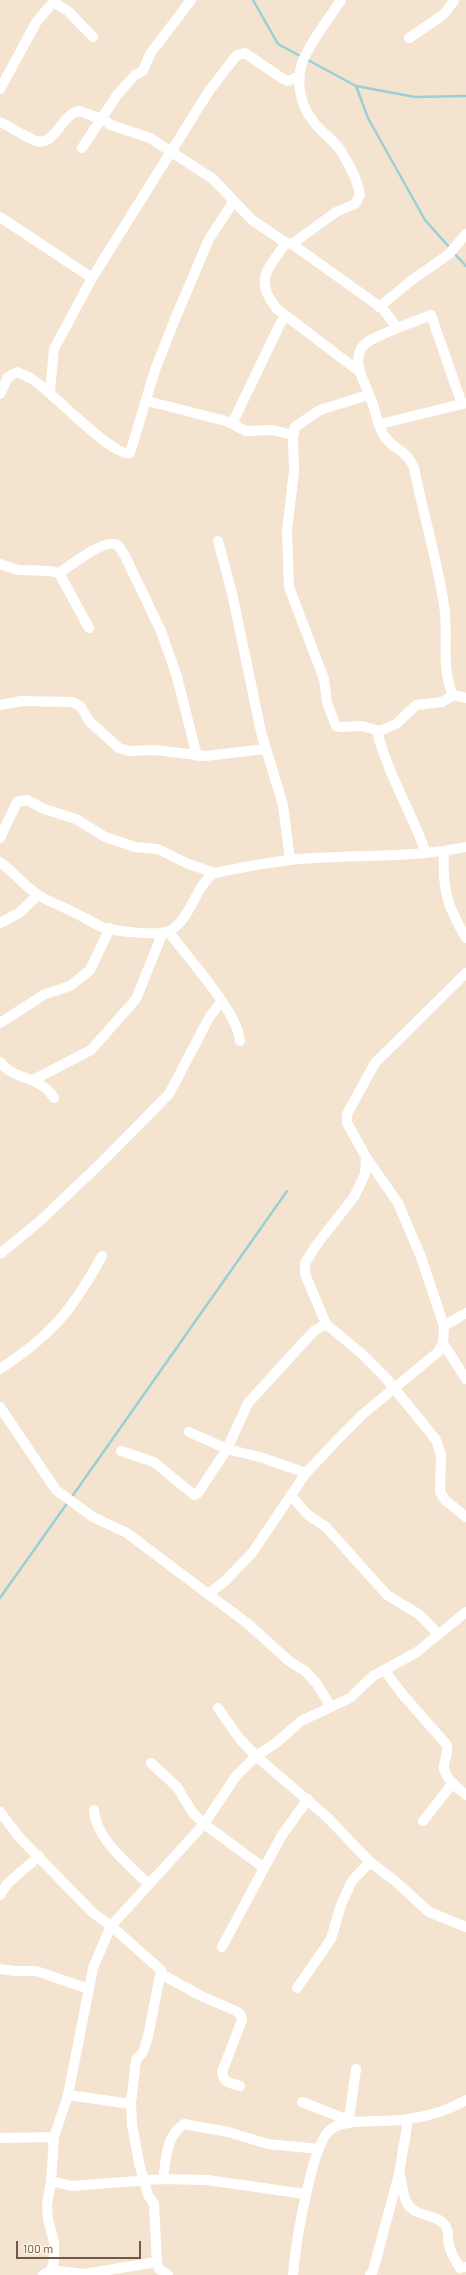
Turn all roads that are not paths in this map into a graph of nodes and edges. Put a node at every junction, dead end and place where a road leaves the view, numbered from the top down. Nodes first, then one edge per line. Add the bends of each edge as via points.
1 (191, 0) edge
2 (341, 0) edge
3 (453, 0) edge
4 (54, 1) edge
5 (93, 37) dead end
6 (409, 38) dead end
7 (300, 76) junction
8 (0, 89) edge
9 (102, 119) junction
10 (0, 122) edge
11 (82, 148) dead end
12 (172, 153) junction
13 (234, 201) junction
14 (0, 217) edge
15 (466, 234) edge
16 (289, 244) junction
17 (92, 278) junction
18 (379, 307) junction
19 (286, 316) junction
20 (398, 328) junction
21 (360, 372) junction
22 (50, 392) junction
23 (0, 394) edge
24 (368, 395) junction
25 (147, 400) junction
26 (464, 404) edge
27 (232, 424) junction
28 (380, 424) junction
29 (293, 435) junction
30 (218, 541) dead end
31 (0, 564) edge
32 (59, 573) junction
33 (89, 628) dead end
34 (454, 695) junction
35 (466, 698) edge
36 (0, 705) edge
37 (377, 731) junction
38 (265, 749) junction
39 (196, 756) junction
40 (0, 838) edge
41 (466, 847) edge
42 (444, 852) junction
43 (426, 853) junction
44 (290, 860) junction
45 (0, 862) edge
46 (215, 873) junction
47 (38, 895) junction
48 (0, 923) edge
49 (110, 928) junction
50 (166, 932) junction
51 (466, 938) edge
52 (466, 973) edge
53 (221, 1002) junction
54 (0, 1023) edge
55 (240, 1041) dead end
56 (0, 1062) edge
57 (33, 1080) junction
58 (54, 1098) dead end
59 (366, 1157) junction
60 (0, 1254) edge
61 (102, 1256) dead end
62 (466, 1313) edge
63 (326, 1324) junction
64 (444, 1326) junction
65 (443, 1343) junction
66 (0, 1369) edge
67 (466, 1379) edge
68 (394, 1389) junction
69 (0, 1407) edge
70 (189, 1432) dead end
71 (227, 1449) junction
72 (121, 1451) dead end
73 (306, 1473) junction
74 (291, 1496) junction
75 (466, 1517) edge
76 (208, 1594) junction
77 (466, 1612) edge
78 (438, 1634) junction
79 (385, 1671) junction
80 (331, 1707) junction
81 (218, 1708) dead end
82 (256, 1756) junction
83 (151, 1763) dead end
84 (453, 1783) junction
85 (466, 1795) edge
86 (308, 1799) junction
87 (94, 1810) dead end
88 (0, 1812) edge
89 (423, 1821) dead end
90 (204, 1824) junction
91 (39, 1856) junction
92 (370, 1862) junction
93 (264, 1868) junction
94 (149, 1885) junction
95 (2, 1889) edge
96 (111, 1926) junction
97 (466, 1928) edge
98 (222, 1947) dead end
99 (0, 1968) edge
100 (161, 1974) junction
101 (88, 1988) junction
102 (297, 1988) dead end
103 (356, 2069) dead end
104 (240, 2086) dead end
105 (68, 2094) junction
106 (466, 2100) edge
107 (302, 2102) dead end
108 (131, 2104) junction
109 (351, 2120) junction
110 (408, 2120) junction
111 (54, 2137) junction
112 (0, 2138) edge
113 (319, 2148) junction
114 (399, 2174) junction
115 (163, 2179) junction
116 (51, 2181) junction
117 (144, 2181) junction
118 (305, 2194) junction
119 (157, 2262) junction
120 (466, 2267) edge
121 (47, 2272) edge
122 (168, 2275) edge
123 (293, 2275) edge
124 (370, 2275) edge

1 - 9 street via 150,54 143,71 135,75 117,95
2 - 7 street via 306,54
3 - 6 street via 443,15
4 - 5 street via 68,11
4 - 8 street via 25,40
7 - 12 street via 288,81 247,54 240,53 209,91
7 - 16 street via 301,99 313,121 338,147 355,177 360,195 355,204 336,212
9 - 10 street via 85,112 71,112 52,136 44,141 37,141
9 - 11 street
9 - 12 street via 111,125 150,138
12 - 13 street via 213,179
12 - 17 street via 136,205
13 - 16 street via 252,220
13 - 25 street via 209,239 165,342
14 - 17 street
15 - 18 street via 451,251
16 - 18 street
16 - 19 street via 264,275 268,299
17 - 22 street via 54,349
18 - 20 street
19 - 21 street
19 - 27 street
20 - 21 street via 363,346 359,354
20 - 26 street via 431,315
21 - 24 street
22 - 23 street via 17,372 8,377
22 - 25 street via 90,430 125,454 132,449
24 - 28 street
24 - 29 street via 320,410 299,423
25 - 27 street
26 - 28 street
27 - 29 street via 246,431 273,430
28 - 34 street via 388,441 409,456 414,468 444,606 444,648 449,684
29 - 37 street via 294,471 288,531 289,587 324,679 327,703 336,726 362,726
30 - 38 street via 232,593
31 - 32 street via 18,570
32 - 33 street
32 - 39 street via 98,548 110,543 117,545 125,556 161,631 177,678
34 - 35 street
34 - 37 street via 442,702 416,705 396,724
36 - 39 street via 21,701 73,702 81,707 90,722 119,748
37 - 43 street via 384,758
38 - 39 street
38 - 44 street via 283,805
40 - 46 street via 17,802 27,800 76,819 105,837 135,846 158,849 186,863
41 - 42 street
42 - 43 street
42 - 51 street via 443,876 448,904
43 - 44 street
44 - 46 street
45 - 47 street
46 - 50 street via 206,881 190,910
47 - 48 street via 19,913
47 - 49 street via 103,927
49 - 50 street via 145,933
49 - 54 street via 90,970 66,988 45,994
50 - 53 street
50 - 57 street via 136,999 91,1050
52 - 59 street via 375,1063 347,1114 346,1122
53 - 55 street via 237,1028
53 - 60 street via 210,1016 169,1094 40,1221
56 - 57 street via 12,1072
57 - 58 street via 42,1084
59 - 63 street via 362,1184 305,1263 305,1274
59 - 64 street via 398,1203 421,1256
61 - 66 street via 82,1292 56,1326 26,1353
62 - 64 street
63 - 68 street via 361,1352
63 - 71 street via 314,1331 258,1390 248,1403
64 - 65 street
65 - 67 street
65 - 68 street via 438,1352
68 - 73 street via 363,1414
68 - 75 street via 436,1440 441,1455 440,1492 445,1500
69 - 76 street via 56,1490 92,1517 127,1533
70 - 71 street
71 - 72 street via 198,1493 194,1495 154,1462
71 - 73 street
73 - 74 street
74 - 76 street via 252,1553 224,1582
74 - 78 street via 308,1515 326,1527 387,1595 420,1615
76 - 80 street via 305,1671 317,1684
77 - 78 street
78 - 79 street via 416,1652
79 - 80 street via 373,1676 350,1698
79 - 84 street via 403,1696 447,1745 445,1773
80 - 82 street via 301,1721 276,1743
81 - 82 street via 239,1738
82 - 86 street
82 - 90 street via 236,1776
83 - 90 street via 176,1787 193,1813
84 - 85 street
84 - 89 street
86 - 92 street
86 - 93 street via 282,1835
87 - 94 street via 96,1825 105,1839
88 - 91 street via 20,1838
90 - 93 street
90 - 94 street
91 - 95 street
91 - 96 street via 93,1913
92 - 97 street via 394,1880 428,1912
92 - 102 street via 352,1881 340,1905 331,1939
93 - 98 street
94 - 96 street
96 - 100 street via 156,1965
96 - 101 street via 93,1968
99 - 101 street via 36,1971
100 - 104 street via 241,2015 242,2020 222,2072 226,2082
100 - 108 street via 148,2037 143,2052 136,2060
101 - 105 street
103 - 109 street
105 - 108 street
105 - 111 street
106 - 110 street via 454,2107
107 - 109 street
108 - 117 street via 133,2136
109 - 110 street
109 - 113 street via 327,2132
110 - 114 street
111 - 112 street
111 - 116 street
113 - 115 street via 268,2144 228,2132 184,2124 177,2128 170,2140
113 - 118 street
114 - 120 street via 403,2185 402,2192 408,2205 413,2210 438,2219 445,2225 453,2257 460,2268
114 - 124 street
115 - 117 street
115 - 118 street via 207,2180
116 - 117 street via 71,2186
116 - 121 street via 47,2205 54,2242 54,2261
117 - 119 street via 154,2204
118 - 123 street
119 - 121 street via 84,2274
119 - 122 street via 159,2269

